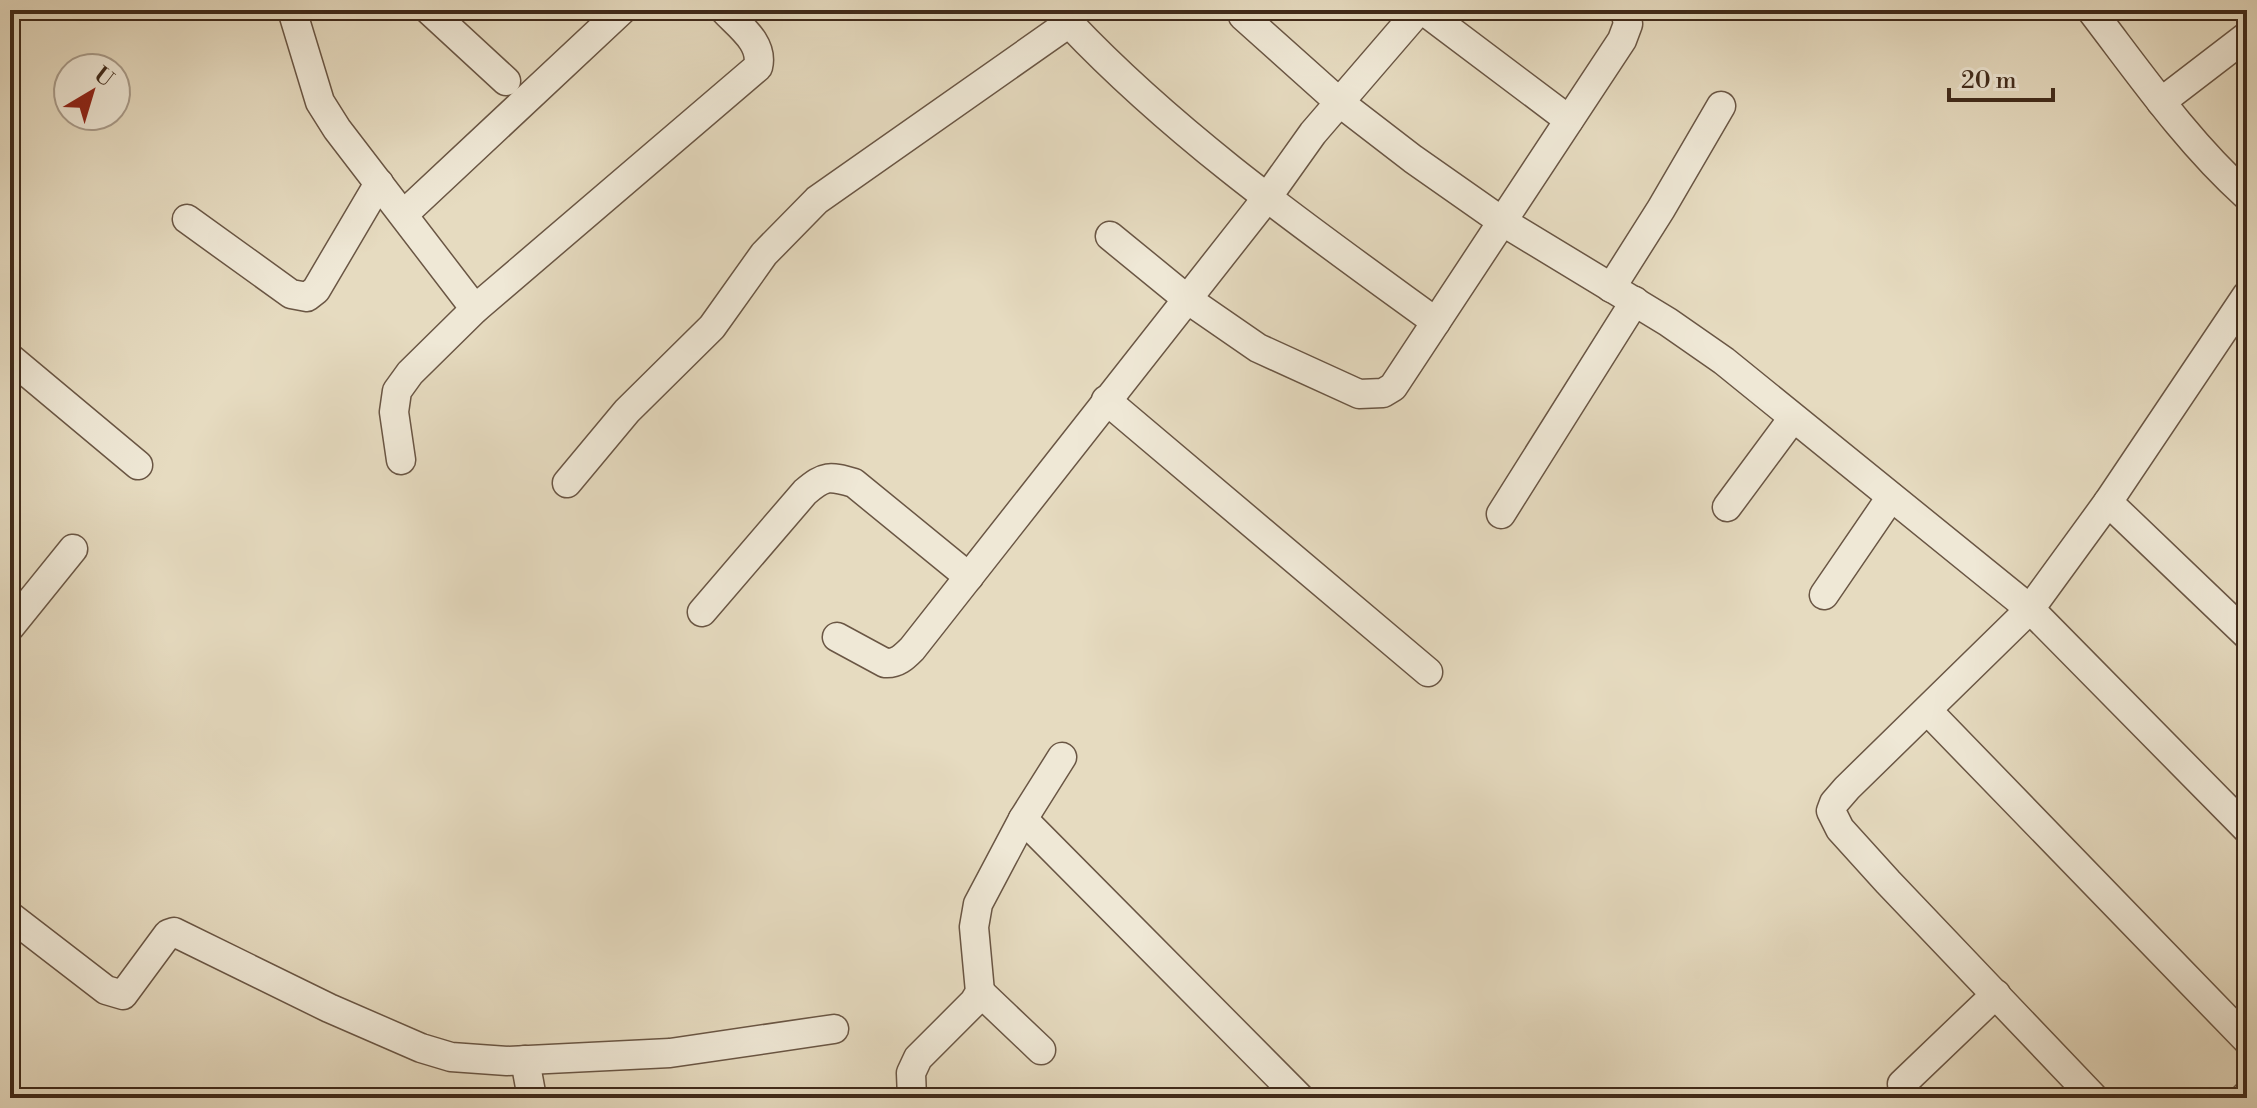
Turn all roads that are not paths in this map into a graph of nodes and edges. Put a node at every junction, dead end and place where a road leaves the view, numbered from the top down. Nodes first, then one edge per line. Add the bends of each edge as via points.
1 (292, 10) edge
2 (429, 10) edge
3 (622, 10) edge
4 (724, 10) edge
5 (1421, 10) edge
6 (1625, 10) edge
7 (2091, 10) edge
8 (1243, 16) dead end
9 (1080, 17) edge
10 (2247, 36) edge
11 (506, 81) dead end
12 (1339, 102) junction
13 (2161, 102) junction
14 (1721, 106) dead end
15 (1569, 120) junction
16 (379, 183) junction
17 (2247, 196) edge
18 (1266, 199) junction
19 (404, 214) junction
20 (187, 219) dead end
21 (1500, 220) junction
22 (1110, 236) dead end
23 (1623, 295) junction
24 (2247, 295) edge
25 (1187, 299) junction
26 (475, 309) junction
27 (1436, 322) junction
28 (10, 358) edge
29 (1106, 400) junction
30 (1793, 418) junction
31 (401, 460) dead end
32 (138, 465) dead end
33 (567, 483) dead end
34 (1891, 497) junction
35 (2108, 502) junction
36 (1727, 507) dead end
37 (1501, 514) dead end
38 (73, 549) dead end
39 (969, 577) junction
40 (1824, 595) dead end
41 (2030, 609) junction
42 (702, 612) dead end
43 (2243, 623) edge
44 (10, 627) edge
45 (837, 637) dead end
46 (1428, 672) dead end
47 (1928, 711) junction
48 (1062, 757) dead end
49 (1023, 819) junction
50 (2247, 829) edge
51 (10, 916) edge
52 (980, 992) junction
53 (1996, 994) junction
54 (834, 1029) dead end
55 (2247, 1040) edge
56 (1041, 1050) dead end
57 (525, 1060) junction
58 (1902, 1084) dead end
59 (532, 1098) edge
60 (912, 1098) edge
61 (1300, 1098) edge
62 (2094, 1098) edge

1 - 16 street via 320,102
2 - 11 street
3 - 19 street
4 - 26 street via 758,49 761,57 755,71
5 - 12 street
5 - 15 street
6 - 15 street via 1626,32
7 - 13 street
8 - 12 street
9 - 18 street via 1155,104
9 - 33 street via 817,200 764,254 712,327 627,411
10 - 13 street
12 - 18 street
12 - 21 street
13 - 17 street
14 - 23 street via 1661,209
15 - 21 street
16 - 19 street
16 - 20 street via 307,297 291,294
18 - 25 street
18 - 27 street
19 - 26 street
21 - 23 street
21 - 27 street
22 - 25 street
23 - 30 street via 1724,361
23 - 37 street
24 - 35 street
25 - 27 street via 1258,348 1370,396 1393,387
25 - 29 street
26 - 31 street via 397,391 394,412
28 - 32 street
29 - 39 street
29 - 46 street
30 - 34 street
30 - 36 street
34 - 40 street
34 - 41 street
35 - 41 street
35 - 43 street
38 - 44 street
39 - 42 street via 854,483 823,478
39 - 45 street via 912,649 892,663
41 - 47 street
41 - 50 street
47 - 53 street via 1847,788 1831,811 1840,829
47 - 55 street
48 - 49 street
49 - 52 street via 978,904 974,927
49 - 61 street
51 - 57 street via 117,995 123,995 174,932 421,1048 451,1057
52 - 56 street
52 - 60 street via 918,1058 911,1073
53 - 58 street
53 - 62 street
54 - 57 street via 670,1053
57 - 59 street

